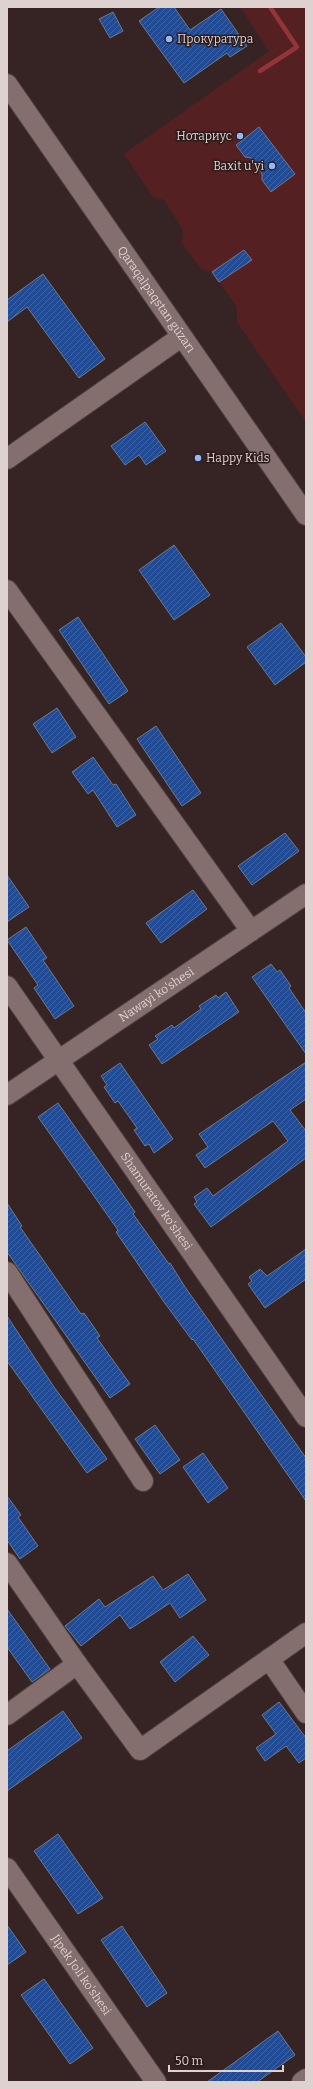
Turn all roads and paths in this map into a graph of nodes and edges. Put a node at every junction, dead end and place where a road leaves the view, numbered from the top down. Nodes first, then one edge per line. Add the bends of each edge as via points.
1 (7, 84) edge
2 (181, 337) junction
3 (7, 459) edge
4 (306, 515) edge
5 (7, 590) edge
6 (306, 894) edge
7 (251, 931) junction
8 (7, 986) edge
9 (58, 1060) junction
10 (7, 1095) edge
11 (7, 1272) edge
12 (306, 1417) edge
13 (143, 1481) dead end
14 (7, 1564) edge
15 (306, 1633) edge
16 (268, 1659) junction
17 (77, 1664) junction
18 (7, 1714) edge
19 (306, 1714) edge
20 (7, 1868) edge
21 (306, 2079) edge
22 (156, 2082) edge
23 (302, 2082) edge

1 - 2 street, Qaraqalpaqstan gúzarı
2 - 3 street
2 - 4 street, Qaraqalpaqstan gúzarı
5 - 7 street
6 - 7 street, Nawayi ko'shesi
7 - 9 street, Nawayi ko'shesi
8 - 9 street, Shamuratov ko'shesi
9 - 10 street, Nawayi ko'shesi
9 - 12 street, Shamuratov ko'shesi
11 - 13 street
14 - 17 street
15 - 16 street
16 - 17 street via 140,1750
16 - 19 street
17 - 18 street
20 - 22 street, Jipek Joli ko'shesi
21 - 23 street

